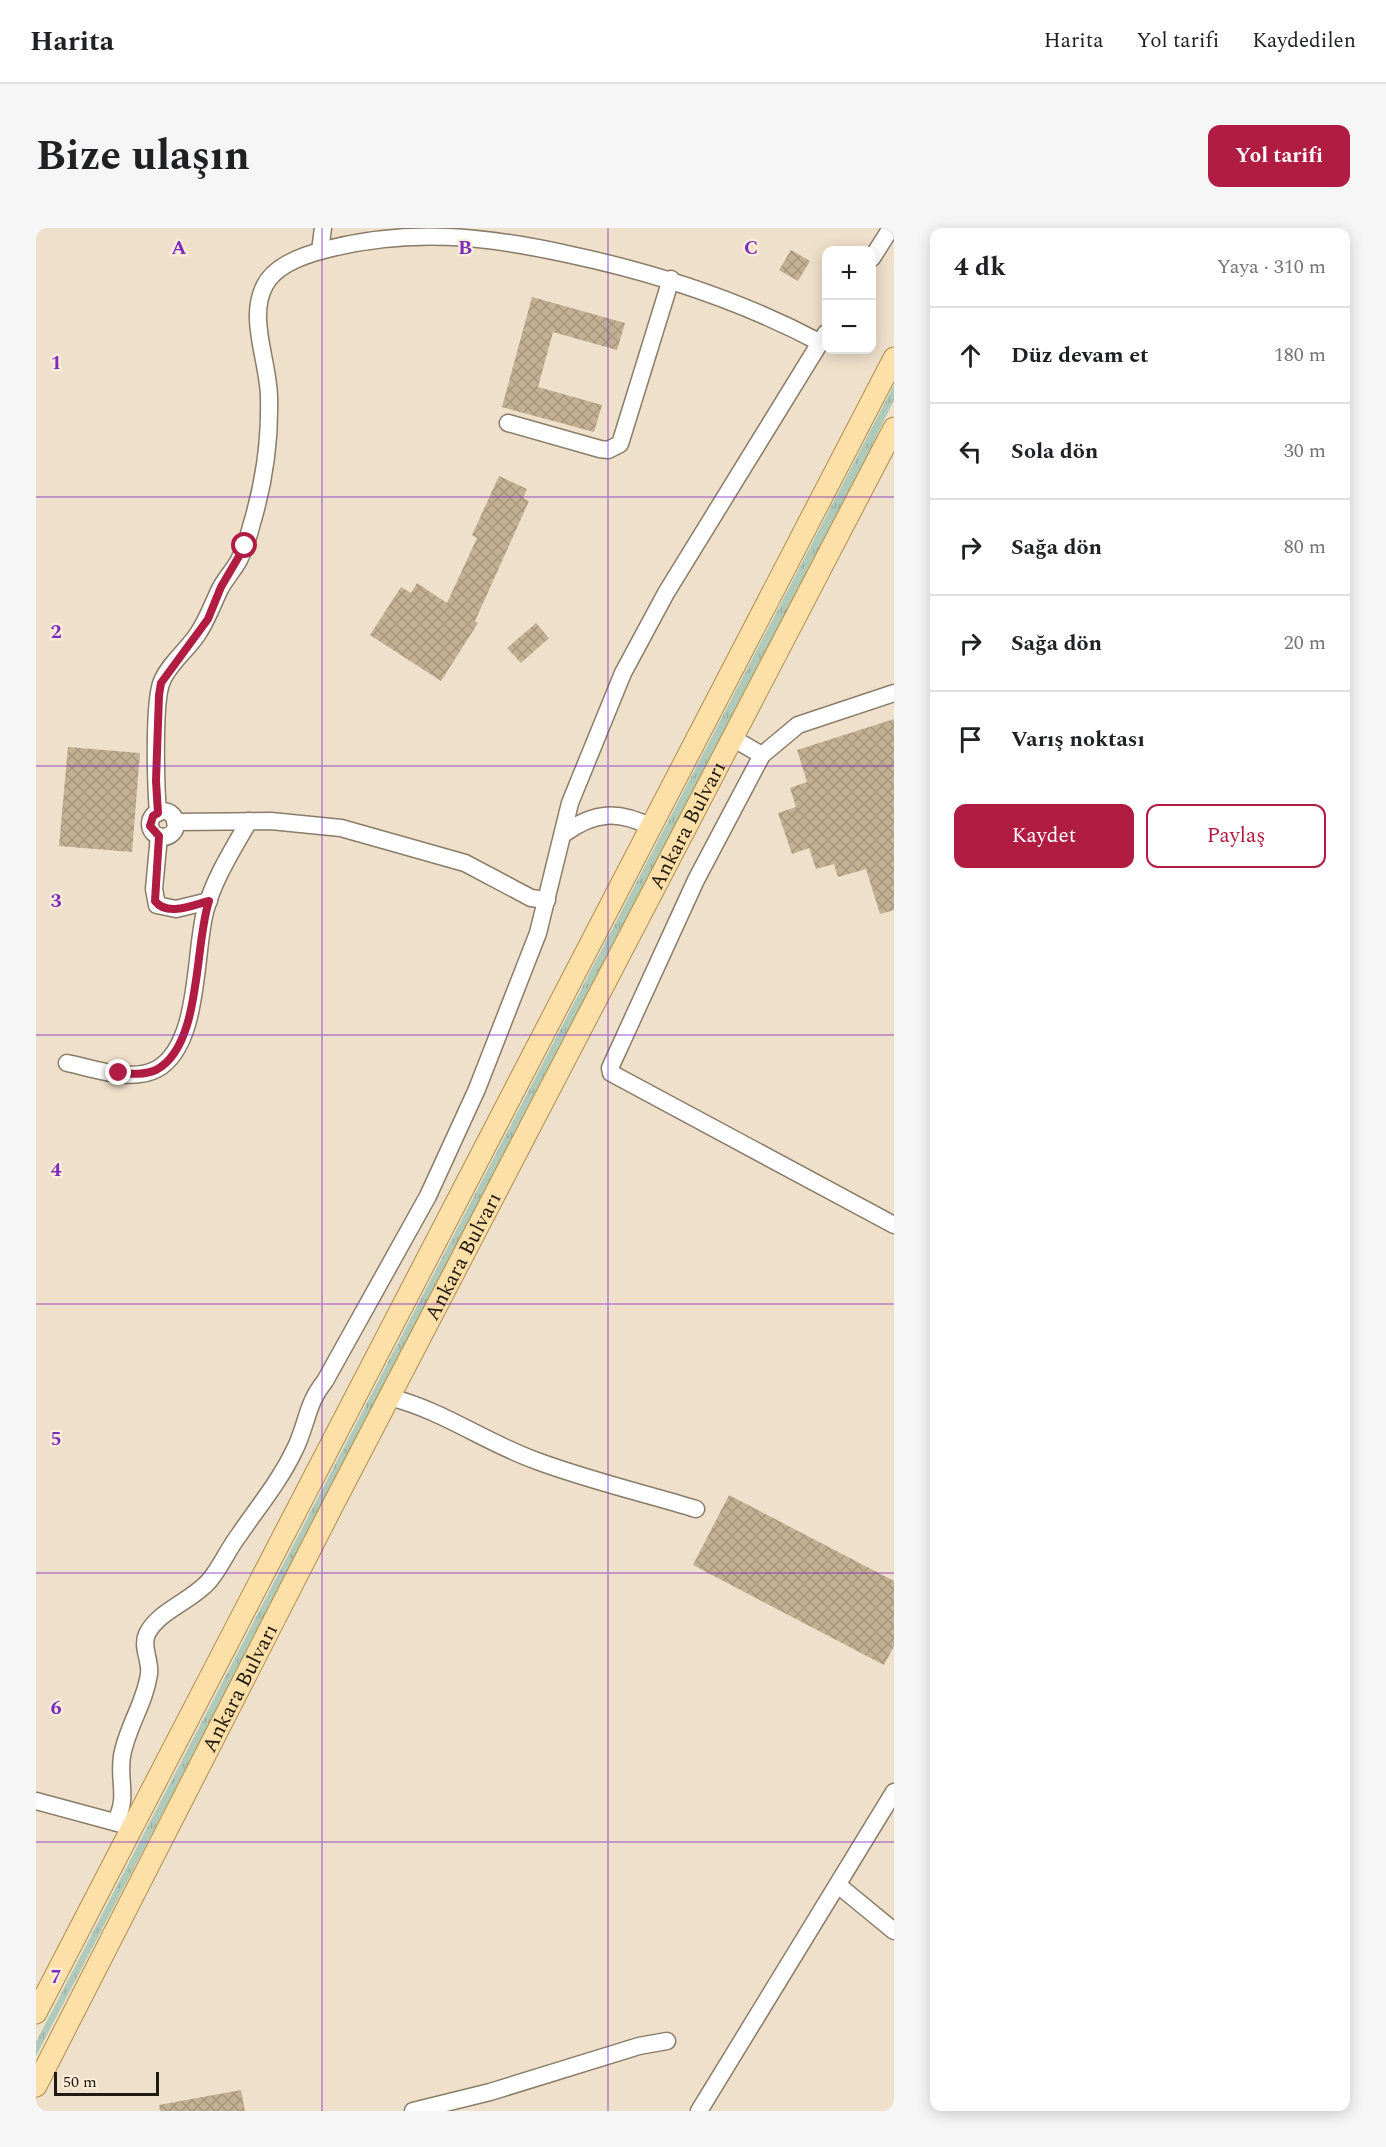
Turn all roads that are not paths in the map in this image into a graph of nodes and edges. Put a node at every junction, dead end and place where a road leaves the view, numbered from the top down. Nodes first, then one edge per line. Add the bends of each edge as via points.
1 (322, 228) edge
2 (891, 228) edge
3 (320, 251) junction
4 (876, 252) edge
5 (671, 279) junction
6 (822, 337) edge
7 (822, 341) edge
8 (894, 358) edge
9 (508, 423) dead end
10 (894, 428) edge
11 (894, 693) edge
12 (734, 739) junction
13 (762, 755) junction
14 (158, 813) junction
15 (249, 821) junction
16 (175, 822) junction
17 (651, 827) junction
18 (565, 833) junction
19 (159, 836) junction
20 (547, 900) junction
21 (209, 901) junction
22 (67, 1063) dead end
23 (894, 1225) edge
24 (389, 1397) junction
25 (696, 1509) dead end
26 (894, 1792) edge
27 (36, 1801) edge
28 (123, 1825) junction
29 (838, 1885) junction
30 (894, 1931) edge
31 (36, 2013) edge
32 (668, 2041) dead end
33 (36, 2086) edge
34 (413, 2111) edge
35 (699, 2111) edge

1 - 3 street
2 - 4 street
3 - 5 street via 377,238 465,236 541,248
3 - 14 street via 276,272 261,294 258,318 270,402 264,472 239,560 203,626 161,683
5 - 6 street
5 - 9 street via 620,444 608,450
7 - 18 street via 643,635 584,766 570,803
8 - 17 main road, Ankara Bulvarı
10 - 12 main road, Ankara Bulvarı
11 - 13 street via 798,725
12 - 13 street
12 - 24 main road, Ankara Bulvarı
13 - 23 street via 696,880 611,1073
14 - 16 street via 169,813
14 - 19 street via 150,826
15 - 16 street
15 - 20 street via 303,822 388,840 465,863 531,898
15 - 21 street
16 - 19 street via 172,833
17 - 18 street via 622,816 601,814
17 - 28 main road, Ankara Bulvarı
18 - 20 street
19 - 21 street via 154,889 157,905 176,909
20 - 28 street via 510,1013 446,1160 312,1399 291,1457 211,1579 164,1615 147,1635 150,1671 128,1729 120,1775
21 - 22 street via 188,1019 180,1044 167,1062 155,1070 133,1074
24 - 25 street via 435,1411 538,1462
24 - 33 main road, Ankara Bulvarı
26 - 29 street
27 - 28 street
28 - 31 main road, Ankara Bulvarı
29 - 30 street
29 - 35 street
32 - 34 street

